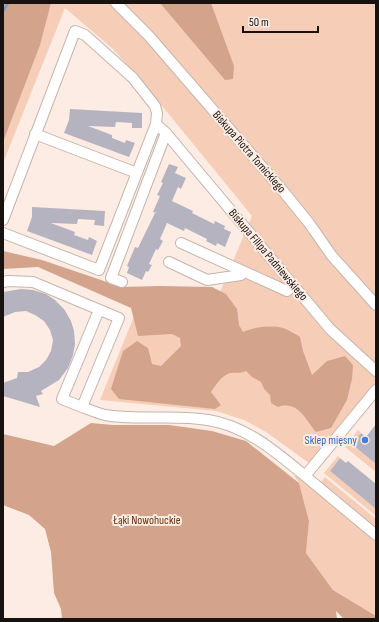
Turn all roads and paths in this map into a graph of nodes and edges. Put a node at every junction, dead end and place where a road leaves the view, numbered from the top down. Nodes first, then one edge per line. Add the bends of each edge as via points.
1 (116, 3) edge
2 (156, 124) junction
3 (166, 133) junction
4 (35, 134) junction
5 (137, 173) junction
6 (3, 220) edge
7 (3, 233) edge
8 (181, 243) dead end
9 (169, 262) dead end
10 (243, 271) junction
11 (3, 282) edge
12 (122, 282) dead end
13 (293, 286) junction
14 (376, 306) edge
15 (99, 310) junction
16 (376, 371) edge
17 (376, 390) edge
18 (82, 407) junction
19 (305, 476) junction
20 (376, 535) edge

1 - 14 street, Biskupa Piotra Tomickiego via 149,36 283,191 332,256
2 - 3 street, Biskupa Filipa Padniewskiego
2 - 4 street via 155,106 133,78 85,35 75,31
2 - 5 street
3 - 12 street via 111,278
3 - 13 street, Biskupa Filipa Padniewskiego
4 - 5 street
4 - 6 street
5 - 7 street via 99,270
8 - 10 street
9 - 10 street via 207,280 241,275
10 - 13 street via 287,291
11 - 15 street via 33,282
13 - 16 street, Biskupa Filipa Padniewskiego via 330,329
15 - 18 street via 119,318
15 - 18 street via 62,399
17 - 19 street
18 - 19 street via 120,417 191,417 223,423 258,440
19 - 20 street

